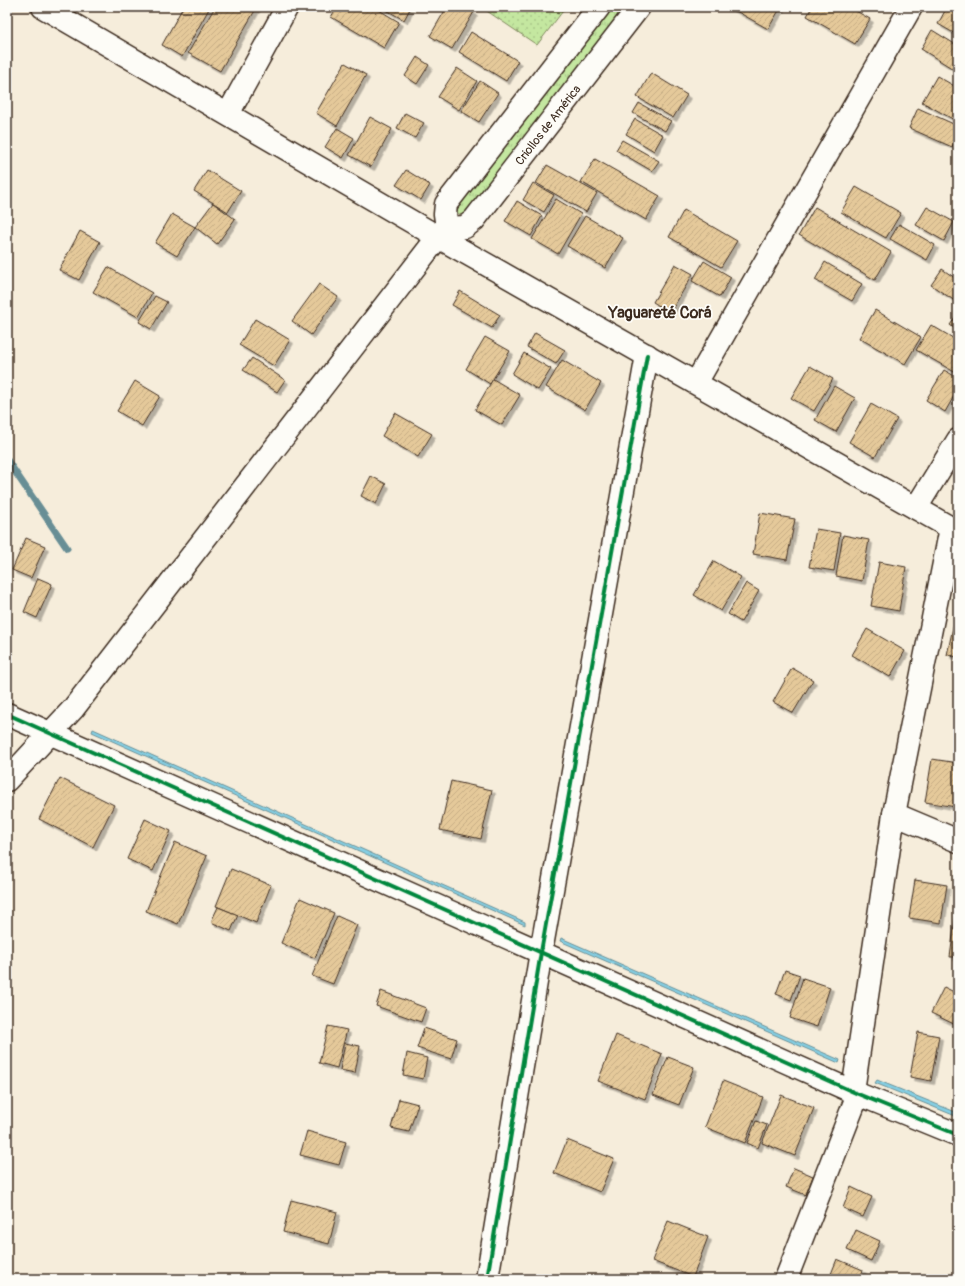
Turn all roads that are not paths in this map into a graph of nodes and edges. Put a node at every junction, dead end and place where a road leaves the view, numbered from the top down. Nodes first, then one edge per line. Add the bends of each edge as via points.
1 (44, 7) edge
2 (287, 7) edge
3 (599, 7) edge
4 (639, 7) edge
5 (911, 7) edge
6 (228, 114) junction
7 (443, 233) junction
8 (646, 355) junction
9 (696, 383) junction
10 (958, 440) edge
11 (916, 508) junction
12 (954, 530) edge
13 (7, 714) edge
14 (50, 733) junction
15 (7, 780) edge
16 (894, 814) junction
17 (958, 842) edge
18 (541, 952) junction
19 (855, 1092) junction
20 (958, 1135) edge
21 (487, 1279) edge
22 (786, 1279) edge

1 - 6 street
2 - 6 street
3 - 7 street via 446,204
4 - 7 street, Criollos de América via 474,220 465,227
5 - 9 street
6 - 7 street
7 - 8 street
7 - 14 street via 73,709
8 - 9 street
8 - 18 street
9 - 11 street
10 - 11 street
11 - 12 street
12 - 16 street
13 - 14 street
14 - 15 street
14 - 18 street
16 - 17 street
16 - 19 street
18 - 19 street
18 - 21 street
19 - 20 street
19 - 22 street

